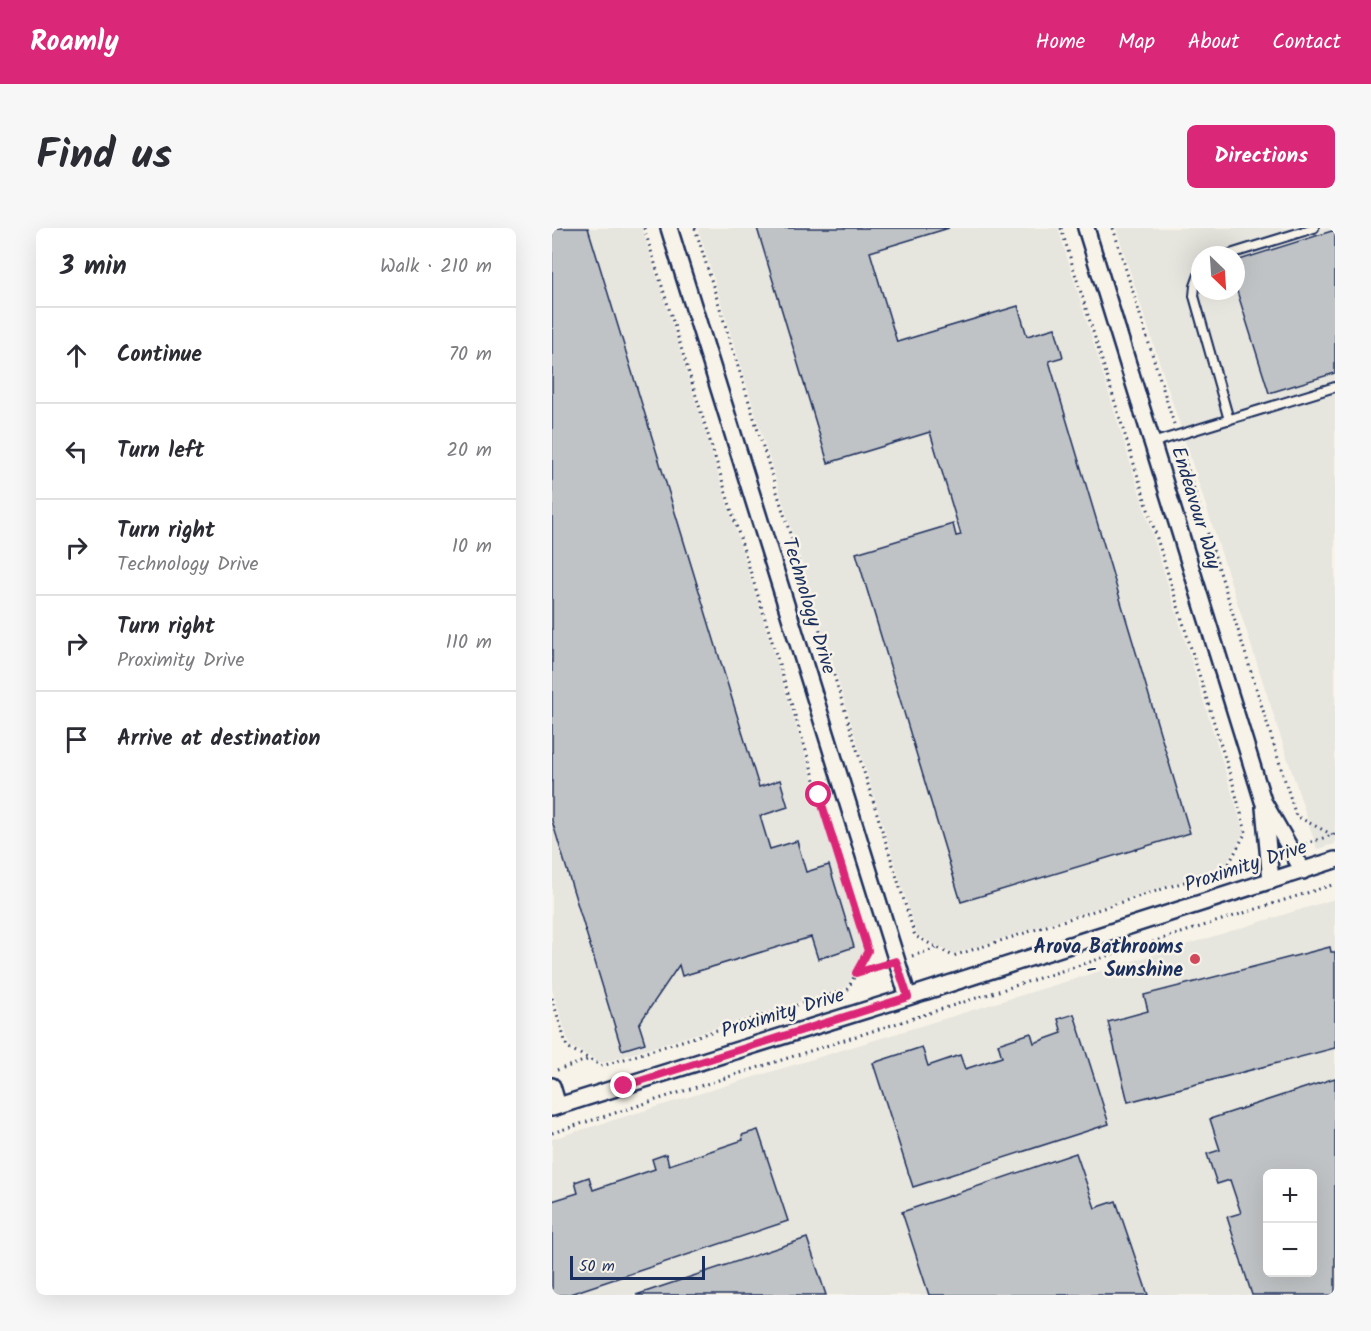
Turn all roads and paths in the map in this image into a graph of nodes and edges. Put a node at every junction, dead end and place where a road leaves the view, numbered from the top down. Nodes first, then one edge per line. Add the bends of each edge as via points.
1 (644, 228) edge
2 (669, 228) edge
3 (695, 228) edge
4 (1061, 228) edge
5 (1086, 228) edge
6 (1113, 228) edge
7 (1314, 228) edge
8 (1245, 249) edge
9 (1195, 300) edge
10 (1335, 387) edge
11 (1229, 420) junction
12 (1177, 436) junction
13 (1152, 443) junction
14 (1263, 801) junction
15 (1334, 834) edge
16 (1290, 849) junction
17 (1268, 855) junction
18 (1335, 860) edge
19 (1226, 870) junction
20 (1303, 871) junction
21 (1271, 881) junction
22 (1335, 884) edge
23 (938, 948) junction
24 (896, 961) junction
25 (856, 973) junction
26 (908, 997) junction
27 (552, 998) edge
28 (590, 1059) junction
29 (552, 1071) edge
30 (552, 1086) edge
31 (555, 1107) edge
32 (552, 1133) edge

1 - 25 path via 868,951
2 - 24 street, Technology Drive
3 - 23 path via 915,936
4 - 19 path via 1246,832
5 - 13 street, Endeavour Way
6 - 12 path
7 - 8 lane
9 - 11 lane
10 - 11 lane
11 - 12 lane
12 - 13 lane
12 - 15 path via 1296,816
13 - 14 street, Endeavour Way
14 - 16 street, Endeavour Way
14 - 17 street, Endeavour Way
15 - 16 path
16 - 20 street, Endeavour Way
17 - 19 path
17 - 21 street, Endeavour Way
18 - 20 street, Proximity Drive
19 - 23 path via 953,956
20 - 21 street, Proximity Drive
21 - 26 street, Proximity Drive
22 - 32 path
23 - 24 path
24 - 25 path
24 - 26 street, Technology Drive
25 - 28 path via 848,989 602,1066
26 - 31 street, Proximity Drive
27 - 28 path via 567,1047
28 - 29 path
30 - 31 street

